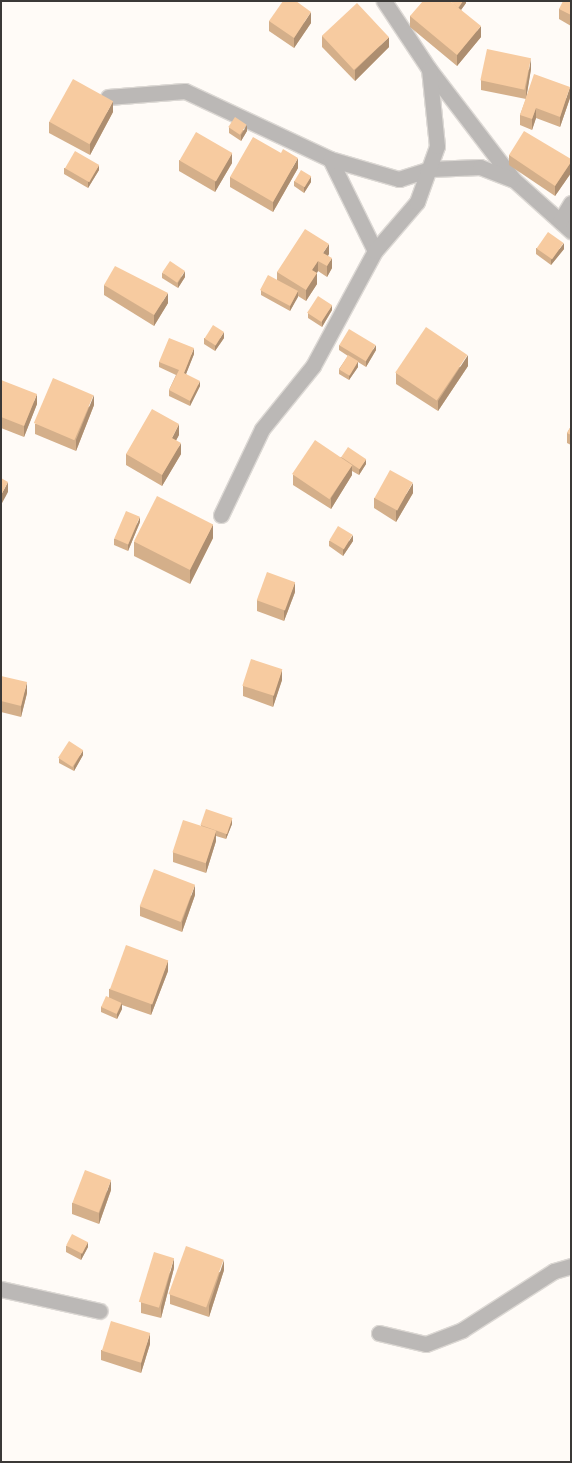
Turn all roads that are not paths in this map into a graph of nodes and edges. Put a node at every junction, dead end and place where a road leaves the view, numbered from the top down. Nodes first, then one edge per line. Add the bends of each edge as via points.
1 (384, 1) edge
2 (429, 69) junction
3 (108, 96) edge
4 (330, 160) junction
5 (430, 169) junction
6 (513, 179) junction
7 (571, 203) edge
8 (565, 226) edge
9 (375, 251) junction
10 (221, 515) dead end
11 (571, 1266) edge
12 (1, 1289) edge
13 (100, 1312) dead end
14 (379, 1333) dead end

1 - 2 street
2 - 5 street via 437,146
2 - 6 street
3 - 4 street via 185,91
4 - 5 street via 399,180
4 - 9 street
5 - 6 street via 480,167
5 - 9 street via 417,202
6 - 8 street
7 - 8 street
9 - 10 street via 313,366 262,429
11 - 14 street via 554,1271 462,1330 426,1344
12 - 13 street

